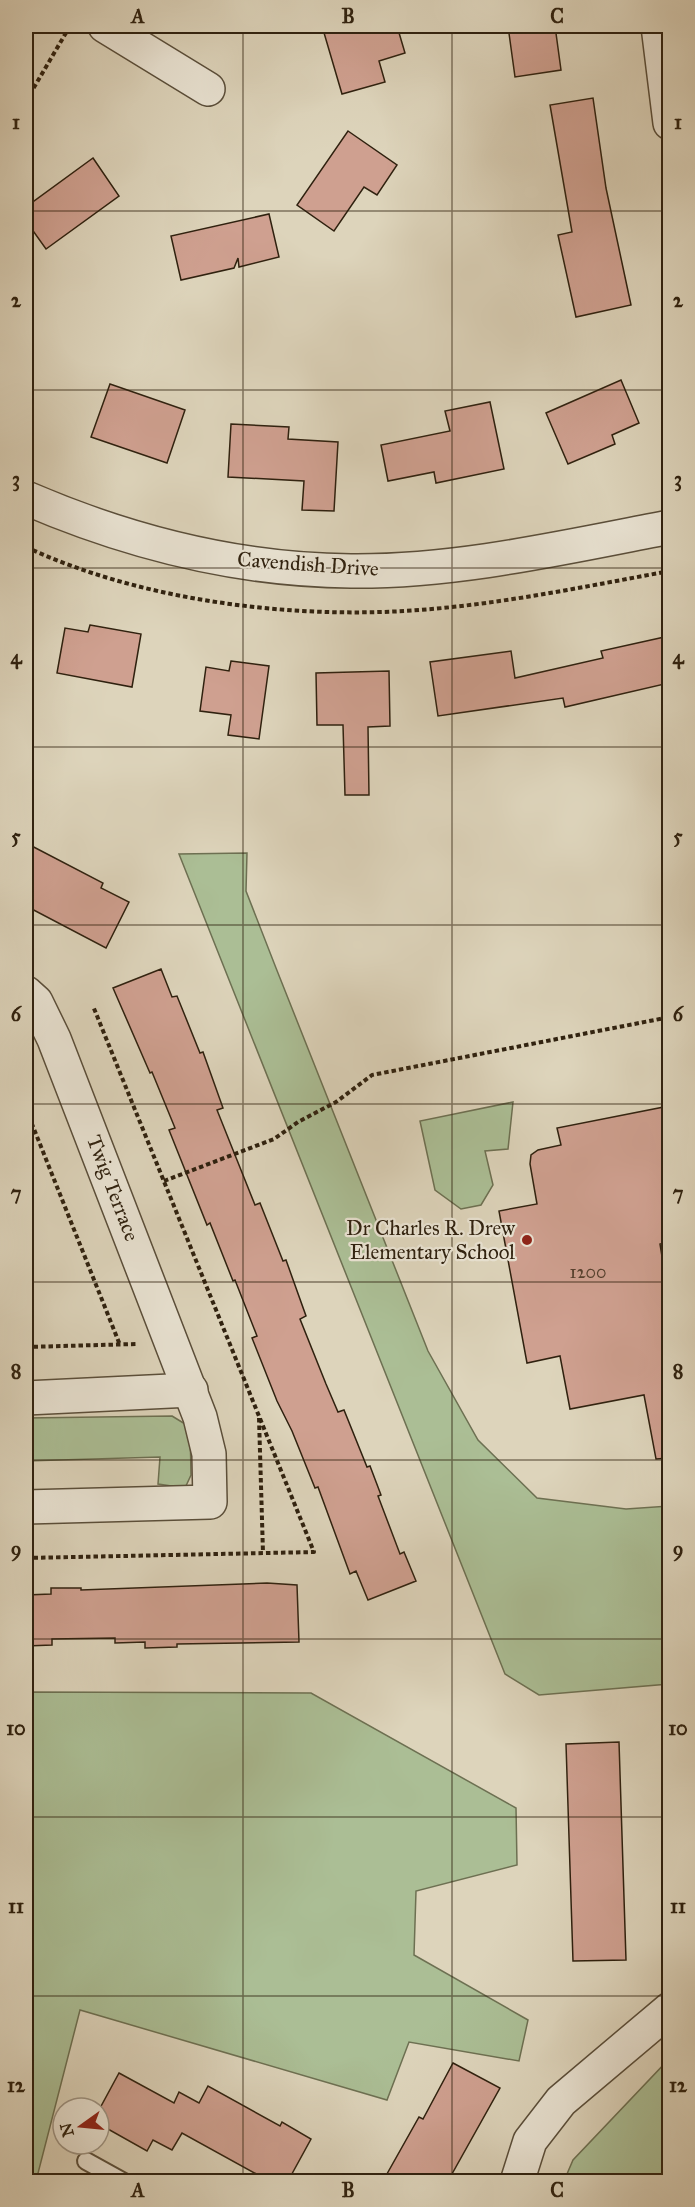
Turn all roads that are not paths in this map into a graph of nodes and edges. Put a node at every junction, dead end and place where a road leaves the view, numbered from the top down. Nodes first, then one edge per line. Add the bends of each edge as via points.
1 (105, 26) edge
2 (658, 26) edge
3 (208, 89) dead end
4 (669, 123) edge
5 (26, 498) edge
6 (669, 527) edge
7 (26, 993) edge
8 (191, 1390) junction
9 (26, 1398) edge
10 (26, 1507) edge
11 (669, 2010) edge
12 (86, 2161) dead end
13 (124, 2181) edge
14 (516, 2181) edge

1 - 3 street
2 - 4 street
5 - 6 street, Cavendish Drive via 157,545 257,564 351,571 449,565
7 - 8 street, Twig Terrace via 36,1002 54,1039
8 - 9 street
8 - 10 street, Twig Terrace via 209,1454 210,1502
11 - 14 street via 561,2101 530,2141
12 - 13 lane

